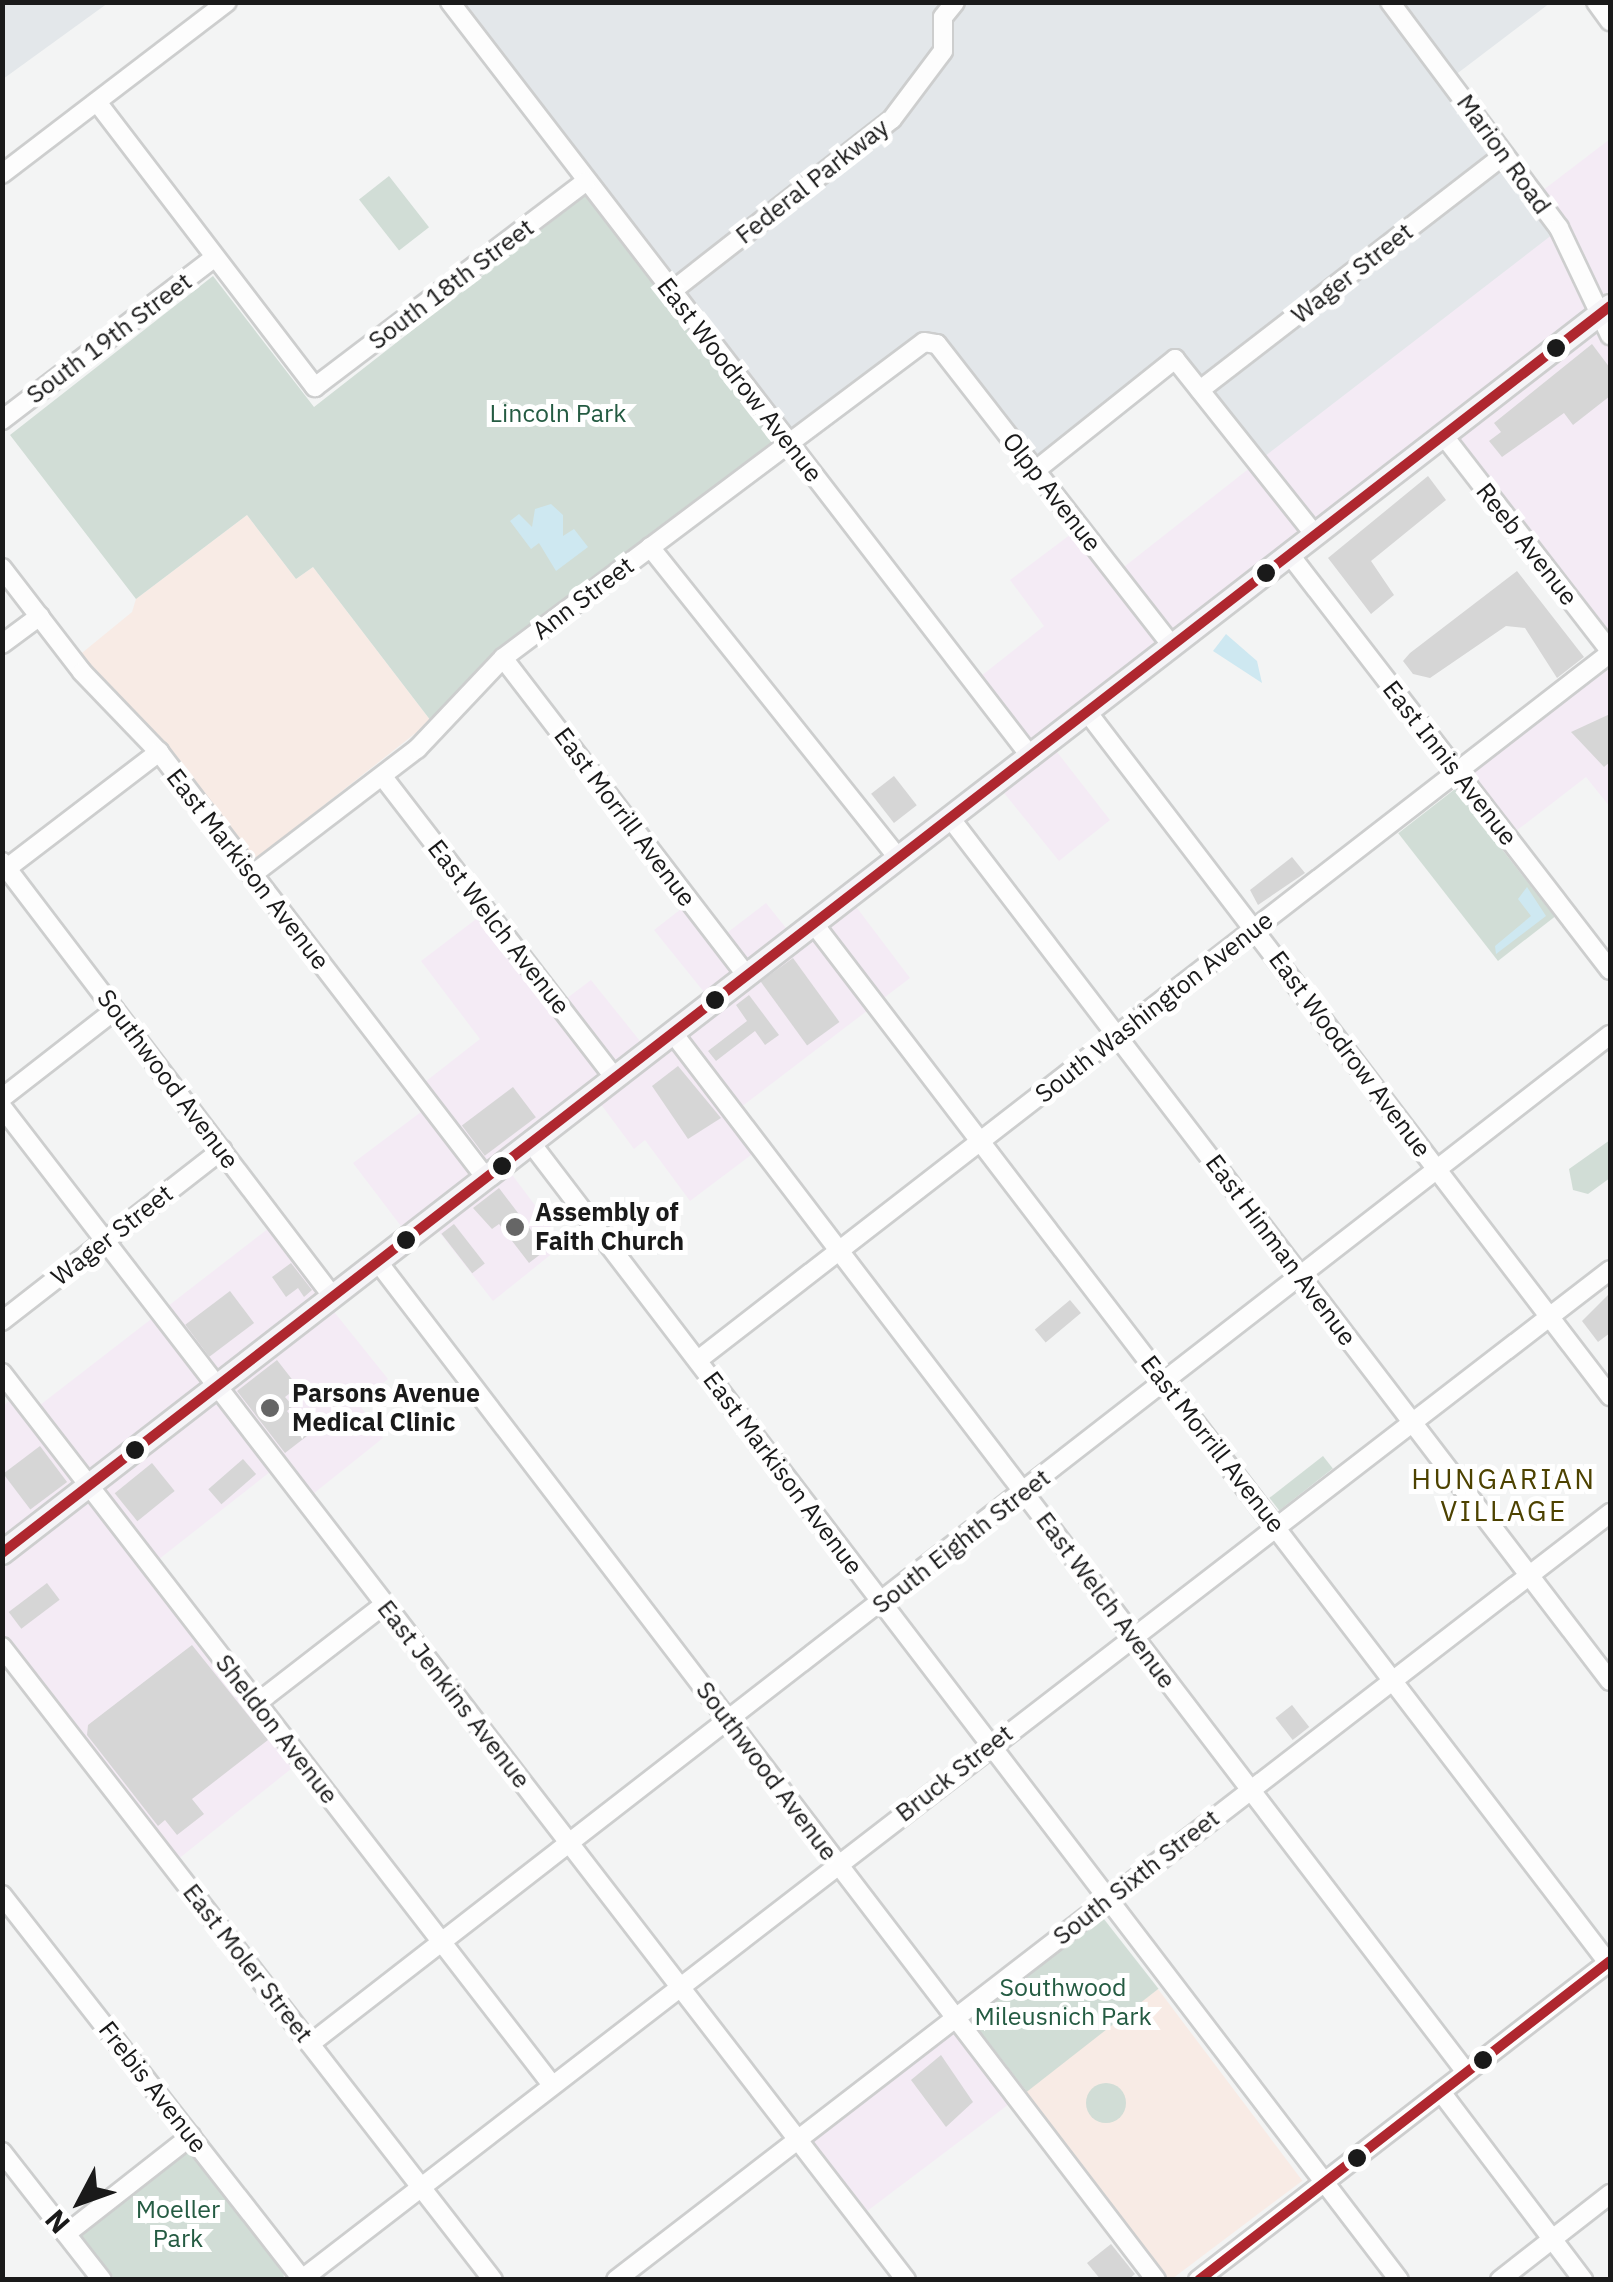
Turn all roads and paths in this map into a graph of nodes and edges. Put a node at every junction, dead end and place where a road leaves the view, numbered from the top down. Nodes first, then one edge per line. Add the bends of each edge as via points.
1 (227, 2) edge
2 (450, 2) edge
3 (955, 2) edge
4 (1390, 2) edge
5 (1596, 2) edge
6 (1610, 22) edge
7 (97, 102) junction
8 (1504, 155) junction
9 (2, 174) edge
10 (586, 180) junction
11 (215, 257) junction
12 (672, 292) junction
13 (1606, 319) edge
14 (929, 340) joint
15 (1200, 390) junction
16 (6, 410) edge
17 (1444, 436) junction
18 (788, 442) junction
19 (1036, 470) junction
20 (1316, 536) junction
21 (650, 547) junction
22 (1290, 556) junction
23 (2, 568) edge
24 (40, 616) junction
25 (2, 644) edge
26 (1173, 647) junction
27 (1610, 652) edge
28 (504, 658) junction
29 (1088, 713) junction
30 (159, 752) junction
31 (1031, 757) junction
32 (1457, 771) junction
33 (383, 776) junction
34 (950, 819) junction
35 (898, 858) junction
36 (4, 867) edge
37 (252, 875) junction
38 (814, 924) junction
39 (1255, 930) junction
40 (1610, 970) edge
41 (747, 976) junction
42 (116, 1010) junction
43 (672, 1033) junction
44 (1610, 1035) edge
45 (1118, 1036) junction
46 (615, 1078) junction
47 (2, 1098) edge
48 (2, 1107) edge
49 (981, 1141) junction
50 (532, 1144) junction
51 (222, 1150) junction
52 (1438, 1170) junction
53 (486, 1178) junction
54 (105, 1240) junction
55 (840, 1251) junction
56 (378, 1262) junction
57 (1610, 1270) edge
58 (1302, 1277) junction
59 (333, 1297) junction
60 (1551, 1316) junction
61 (2, 1321) edge
62 (695, 1356) junction
63 (2, 1373) edge
64 (1166, 1382) junction
65 (216, 1388) junction
66 (1610, 1396) edge
67 (1412, 1422) junction
68 (88, 1486) junction
69 (1024, 1492) junction
70 (1610, 1513) edge
71 (1276, 1526) junction
72 (2, 1553) edge
73 (1529, 1575) junction
74 (882, 1602) junction
75 (385, 1604) junction
76 (1133, 1635) junction
77 (2, 1647) edge
78 (1393, 1680) junction
79 (1610, 1681) edge
80 (257, 1703) junction
81 (728, 1720) junction
82 (990, 1745) junction
83 (1250, 1789) junction
84 (570, 1844) junction
85 (837, 1864) junction
86 (2, 1895) edge
87 (1107, 1898) junction
88 (442, 1942) junction
89 (1610, 1963) edge
90 (679, 1986) junction
91 (954, 2017) junction
92 (310, 2044) junction
93 (1466, 2072) junction
94 (552, 2085) junction
95 (1441, 2092) junction
96 (191, 2136) junction
97 (798, 2139) junction
98 (2, 2152) edge
99 (1324, 2182) junction
100 (421, 2186) junction
101 (1610, 2194) edge
102 (66, 2234) junction
103 (1552, 2239) junction
104 (302, 2279) edge
105 (102, 2280) edge
106 (493, 2280) edge
107 (616, 2280) edge
108 (906, 2280) edge
109 (1156, 2280) edge
110 (1198, 2280) edge
111 (1399, 2280) edge
112 (1500, 2280) edge
113 (1584, 2280) edge

1 - 7 street
2 - 10 street, East Woodrow Avenue
3 - 12 street, Federal Parkway via 943,17 943,51 892,119
4 - 8 street, Marion Road
5 - 6 street
7 - 9 street
7 - 11 street
8 - 13 street, Marion Road via 1564,236
8 - 15 street, Wager Street
10 - 11 street, South 18th Street via 315,387
10 - 12 street, East Woodrow Avenue
11 - 16 street, South 19th Street
12 - 18 street, East Woodrow Avenue
13 - 17 main road
14 - 18 street, Ann Street
14 - 19 street, Olpp Avenue
15 - 19 street via 1175,358
15 - 20 street
17 - 20 main road
17 - 27 street, Reeb Avenue
18 - 21 street, Ann Street
18 - 31 street, East Woodrow Avenue
19 - 26 street, Olpp Avenue
20 - 22 main road
21 - 28 street, Ann Street
21 - 35 street
22 - 26 main road
22 - 32 street, East Innis Avenue
23 - 24 street, East Markison Avenue
24 - 25 street
24 - 30 street, East Markison Avenue
26 - 29 main road
27 - 32 street, South Washington Avenue
28 - 33 street, Ann Street
28 - 41 street, East Morrill Avenue
29 - 31 main road
29 - 39 street, East Woodrow Avenue
30 - 36 street
30 - 37 street, East Markison Avenue
31 - 34 main road
32 - 39 street, South Washington Avenue
32 - 40 street, East Innis Avenue
33 - 37 street, Ann Street
33 - 46 street, East Welch Avenue
34 - 35 main road
34 - 45 street, East Hinman Avenue
35 - 38 main road
36 - 42 street, Southwood Avenue
37 - 53 street, East Markison Avenue
38 - 41 main road
38 - 49 street, East Morrill Avenue
39 - 45 street, South Washington Avenue
39 - 52 street, East Woodrow Avenue
41 - 43 main road
42 - 47 street
42 - 51 street, Southwood Avenue
43 - 46 main road
43 - 55 street, East Welch Avenue
44 - 52 street, South Eighth Street
45 - 49 street, South Washington Avenue
45 - 58 street, East Hinman Avenue
46 - 50 main road
48 - 54 street, East Jenkins Avenue
49 - 55 street, South Washington Avenue
49 - 64 street, East Morrill Avenue
50 - 53 main road
50 - 62 street, East Markison Avenue
51 - 54 street, Wager Street
51 - 59 street, Southwood Avenue
52 - 58 street, South Eighth Street
52 - 60 street, East Woodrow Avenue
53 - 56 main road
54 - 61 street, Wager Street
54 - 65 street, East Jenkins Avenue
55 - 62 street, South Washington Avenue
55 - 69 street, East Welch Avenue
56 - 59 main road
56 - 81 street, Southwood Avenue
57 - 60 street, Bruck Street
58 - 64 street, South Eighth Street
58 - 67 street, East Hinman Avenue
59 - 65 main road
60 - 66 street, East Woodrow Avenue
60 - 67 street, Bruck Street
62 - 74 street, East Markison Avenue
63 - 68 street, Sheldon Avenue
64 - 69 street, South Eighth Street
64 - 71 street, East Morrill Avenue
65 - 68 main road
65 - 75 street, East Jenkins Avenue
67 - 71 street, Bruck Street
67 - 73 street, East Hinman Avenue
68 - 72 main road
68 - 80 street, Sheldon Avenue
69 - 74 street, South Eighth Street
69 - 76 street, East Welch Avenue
70 - 73 street, South Sixth Street
71 - 76 street, Bruck Street
71 - 78 street, East Morrill Avenue
73 - 78 street, South Sixth Street
73 - 79 street, East Hinman Avenue
74 - 81 street, South Eighth Street
74 - 82 street, East Markison Avenue
75 - 80 street
75 - 84 street, East Jenkins Avenue
76 - 82 street, Bruck Street
76 - 83 street, East Welch Avenue
77 - 92 street, East Moler Street
78 - 83 street, South Sixth Street
78 - 89 street, East Morrill Avenue
80 - 88 street, Sheldon Avenue
81 - 84 street, South Eighth Street
81 - 85 street, Southwood Avenue
82 - 85 street, Bruck Street
82 - 87 street, East Markison Avenue
83 - 87 street, South Sixth Street
83 - 93 street, East Welch Avenue
84 - 88 street, South Eighth Street
84 - 90 street, East Jenkins Avenue
85 - 90 street, Bruck Street
85 - 91 street, Southwood Avenue
86 - 96 street, Frebis Avenue
87 - 91 street, South Sixth Street
87 - 99 street, East Markison Avenue
88 - 92 street, South Eighth Street
88 - 94 street, Sheldon Avenue
89 - 93 street
90 - 94 street, Bruck Street
90 - 97 street, East Jenkins Avenue
91 - 97 street, South Sixth Street
91 - 109 street, Southwood Avenue
92 - 100 street, East Moler Street
93 - 95 street
94 - 100 street, Bruck Street
95 - 99 street
95 - 103 street
96 - 102 street
96 - 104 street, Frebis Avenue
97 - 107 street, South Sixth Street
97 - 108 street, East Jenkins Avenue
98 - 102 street
99 - 110 street
99 - 111 street, East Markison Avenue
100 - 104 street, Bruck Street
100 - 106 street, East Moler Street
101 - 103 street
102 - 105 street
103 - 112 street
103 - 113 street

